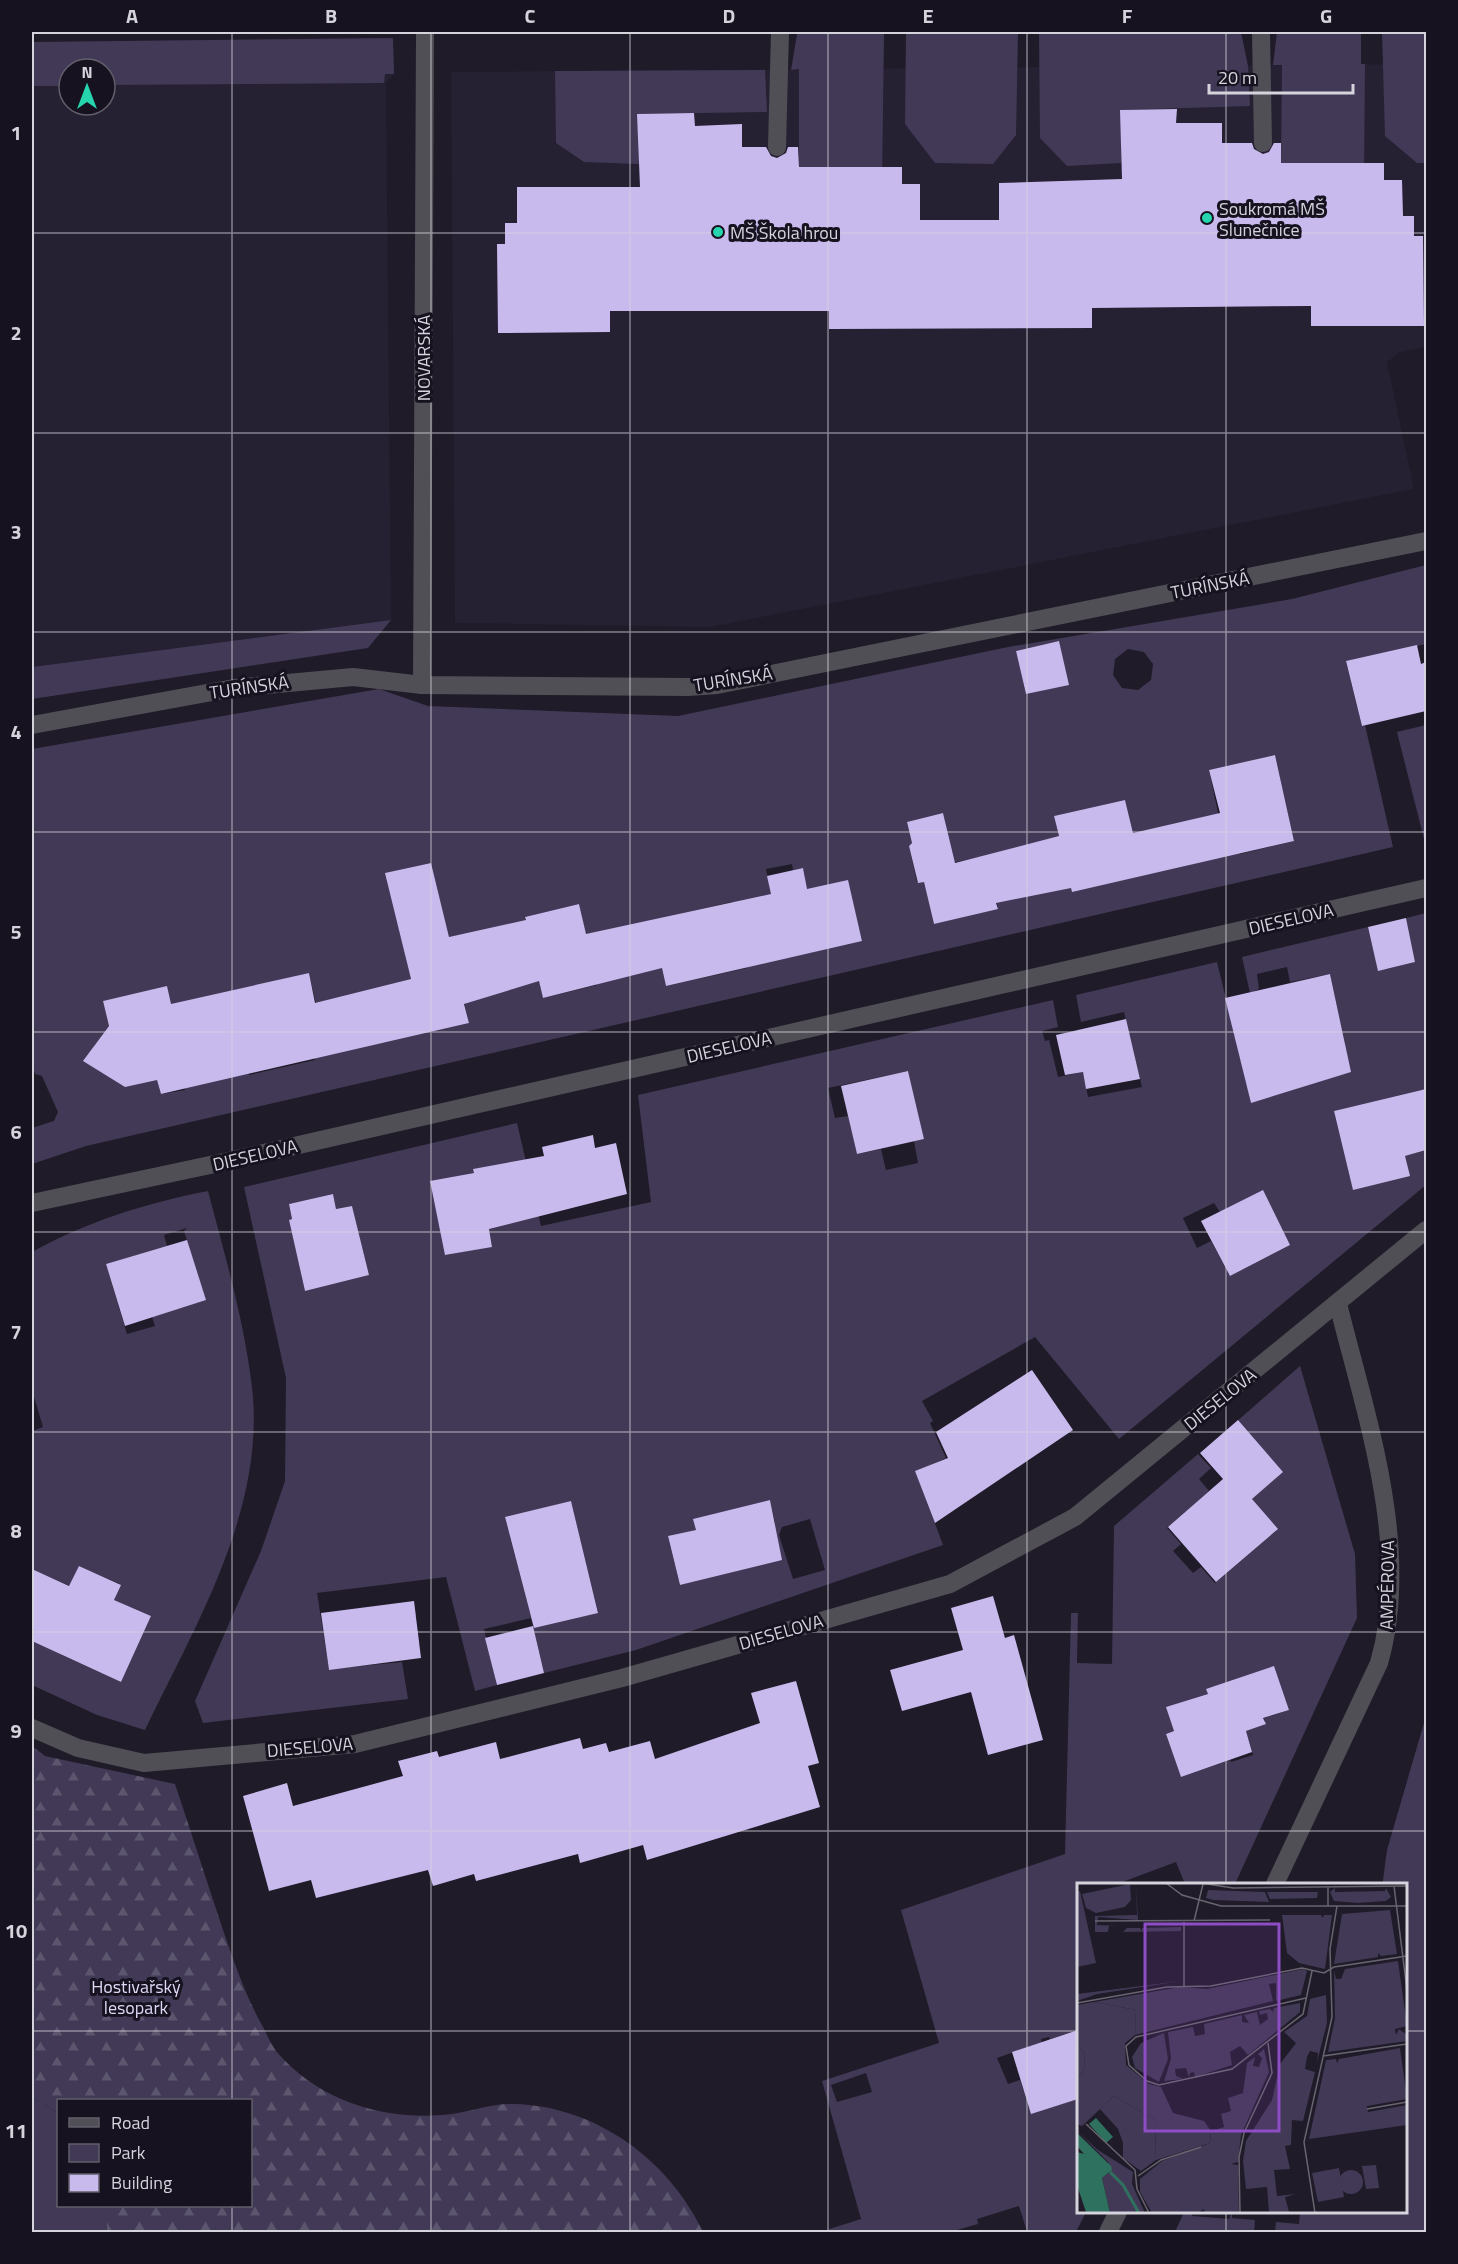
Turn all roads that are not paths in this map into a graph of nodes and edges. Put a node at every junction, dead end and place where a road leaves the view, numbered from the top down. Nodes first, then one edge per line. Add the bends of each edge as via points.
1 (425, 32) edge
2 (780, 32) edge
3 (1261, 32) edge
4 (1263, 143) dead end
5 (777, 147) dead end
6 (1426, 541) edge
7 (422, 684) junction
8 (32, 725) edge
9 (1426, 888) edge
10 (32, 1203) edge
11 (1426, 1230) edge
12 (1338, 1304) junction
13 (32, 1728) edge
14 (1275, 1883) edge
15 (1117, 2213) edge
16 (1108, 2232) edge

1 - 7 street, NOVARSKÁ
2 - 5 street
3 - 4 street
6 - 7 street, TURÍNSKÁ via 717,684
7 - 8 street, TURÍNSKÁ via 353,677 300,681 234,688
9 - 10 street, DIESELOVA
11 - 12 street, DIESELOVA
12 - 13 street, DIESELOVA via 1075,1517 950,1584 622,1678 355,1743 144,1763 78,1748
12 - 14 street, AMPÉROVA via 1379,1469 1389,1548 1388,1632 1379,1663
15 - 16 street

